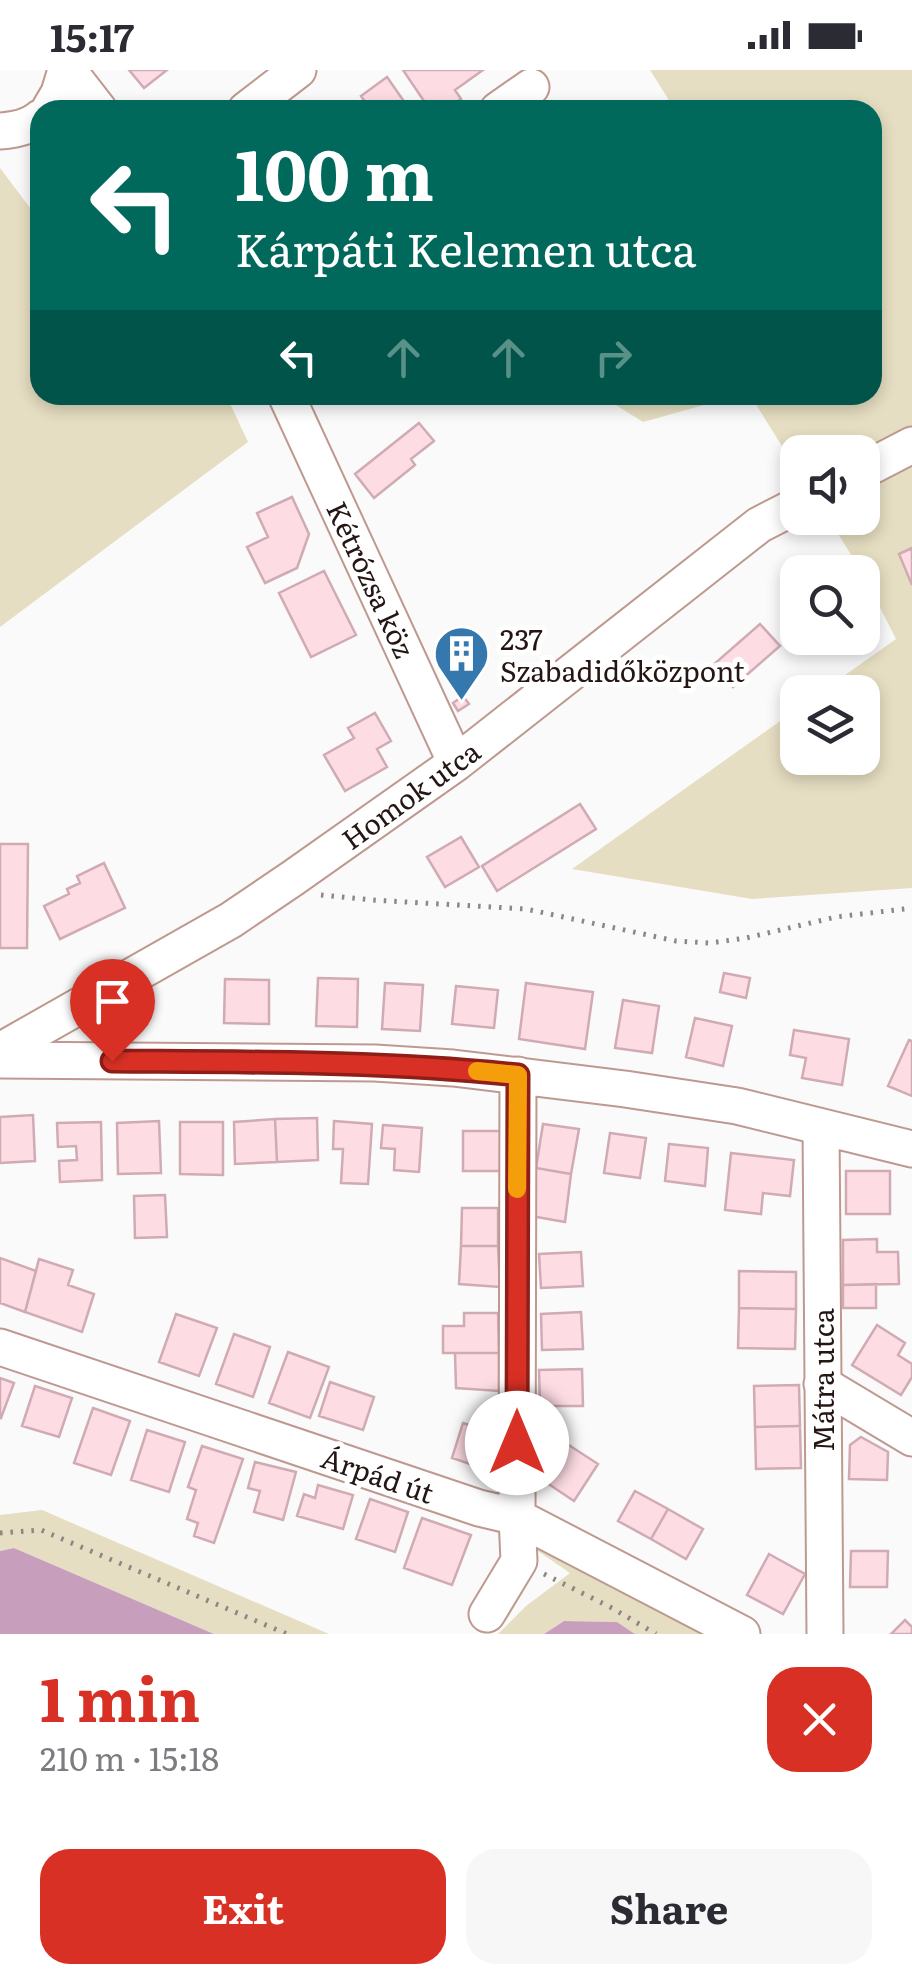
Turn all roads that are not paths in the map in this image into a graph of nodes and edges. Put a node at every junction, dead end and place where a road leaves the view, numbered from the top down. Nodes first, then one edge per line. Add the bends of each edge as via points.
1 (67, 70) edge
2 (298, 70) edge
3 (531, 87) dead end
4 (55, 100) edge
5 (91, 100) edge
6 (259, 100) edge
7 (512, 100) edge
8 (30, 124) edge
9 (0, 130) edge
10 (291, 405) edge
11 (912, 445) edge
12 (880, 461) edge
13 (780, 514) edge
14 (456, 763) junction
15 (0, 1052) edge
16 (0, 1060) edge
17 (518, 1075) junction
18 (822, 1127) junction
19 (912, 1149) edge
20 (0, 1347) edge
21 (822, 1384) junction
22 (912, 1438) edge
23 (517, 1517) junction
24 (487, 1614) dead end
25 (742, 1634) edge
26 (825, 1634) edge

1 - 4 street
1 - 5 street
2 - 6 street
3 - 7 street
8 - 9 street
10 - 14 street, Kétrózsa köz
11 - 12 street
13 - 14 street, Homok utca
14 - 15 street, Homok utca via 231,920
16 - 17 street via 375,1063
17 - 18 street via 737,1106
17 - 23 street
18 - 19 street
18 - 21 street, Mátra utca
20 - 23 street, Árpád út
21 - 22 street
21 - 26 street, Mátra utca
23 - 24 street via 519,1560
23 - 25 street, Árpád út

